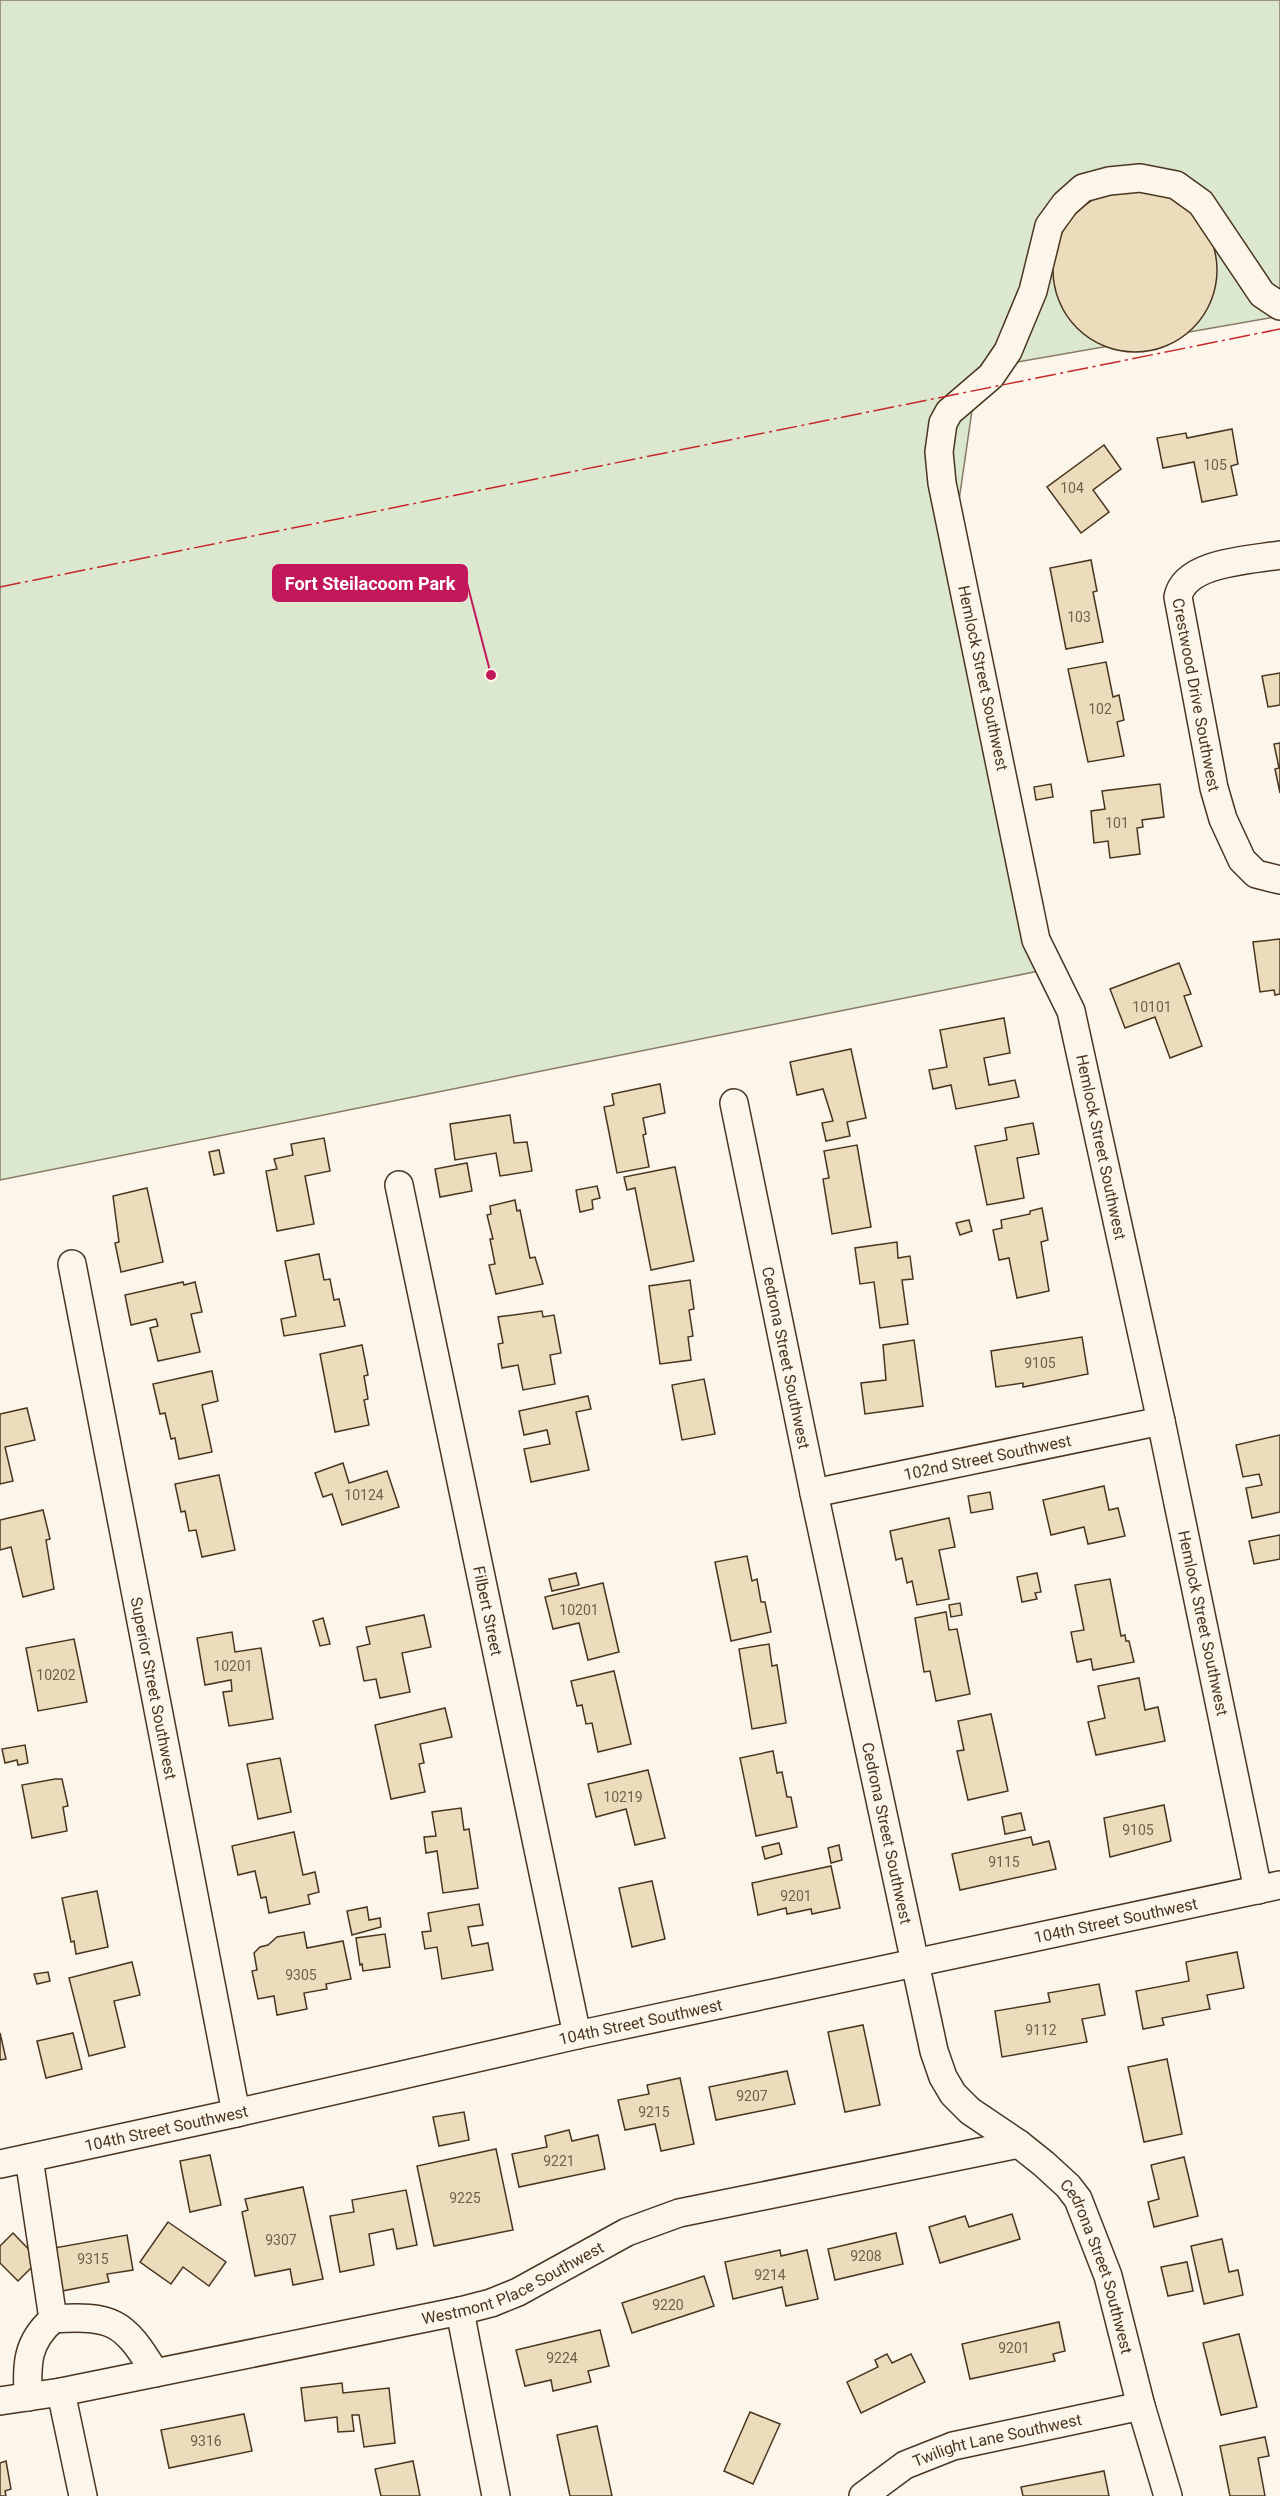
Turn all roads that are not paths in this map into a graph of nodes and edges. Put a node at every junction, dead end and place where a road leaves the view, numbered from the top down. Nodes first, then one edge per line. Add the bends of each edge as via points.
1 (1280, 306) edge
2 (1280, 555) edge
3 (1280, 880) edge
4 (734, 1103) dead end
5 (399, 1185) dead end
6 (72, 1264) dead end
7 (1161, 1421) junction
8 (814, 1494) junction
9 (1269, 1887) edge
10 (916, 1962) junction
11 (577, 2035) junction
12 (236, 2113) junction
13 (1019, 2144) junction
14 (29, 2158) junction
15 (0, 2164) edge
16 (460, 2311) junction
17 (52, 2319) junction
18 (155, 2373) junction
19 (61, 2392) junction
20 (28, 2397) junction
21 (0, 2402) edge
22 (1141, 2406) junction
23 (83, 2496) edge
24 (496, 2496) edge
25 (863, 2496) edge
26 (1168, 2496) edge

1 - 7 street, Hemlock Street Southwest via 1262,294 1201,203 1176,185 1140,178 1083,188 1049,226 1033,291 1008,351 991,376 949,412 939,442 941,476 1036,940 1071,1011
2 - 3 street, Crestwood Drive Southwest via 1193,574 1178,597 1223,819 1242,860 1256,874
4 - 8 street, Cedrona Street Southwest
5 - 11 street, Filbert Street
6 - 12 street, Superior Street Southwest
7 - 8 street, 102nd Street Southwest
7 - 9 street, Hemlock Street Southwest
8 - 10 street, Cedrona Street Southwest
9 - 10 street, 104th Street Southwest
10 - 11 street, 104th Street Southwest
10 - 13 street, Cedrona Street Southwest via 943,2077 953,2094 970,2110
11 - 12 street, 104th Street Southwest
12 - 14 street, 104th Street Southwest
13 - 16 street, Westmont Place Southwest via 679,2213 627,2232 518,2292
13 - 22 street, Cedrona Street Southwest via 1068,2186 1086,2215 1108,2276
14 - 15 street, 104th Street Southwest
14 - 17 street
16 - 18 street, Westmont Place Southwest
16 - 24 street
17 - 18 street via 87,2316 128,2332
17 - 20 street via 41,2329 27,2360
18 - 19 street, Westmont Place Southwest
19 - 20 street, Westmont Place Southwest
19 - 23 street
20 - 21 street, Westmont Place Southwest
22 - 25 street, Twilight Lane Southwest via 952,2446 905,2465
22 - 26 street, Cedrona Street Southwest

